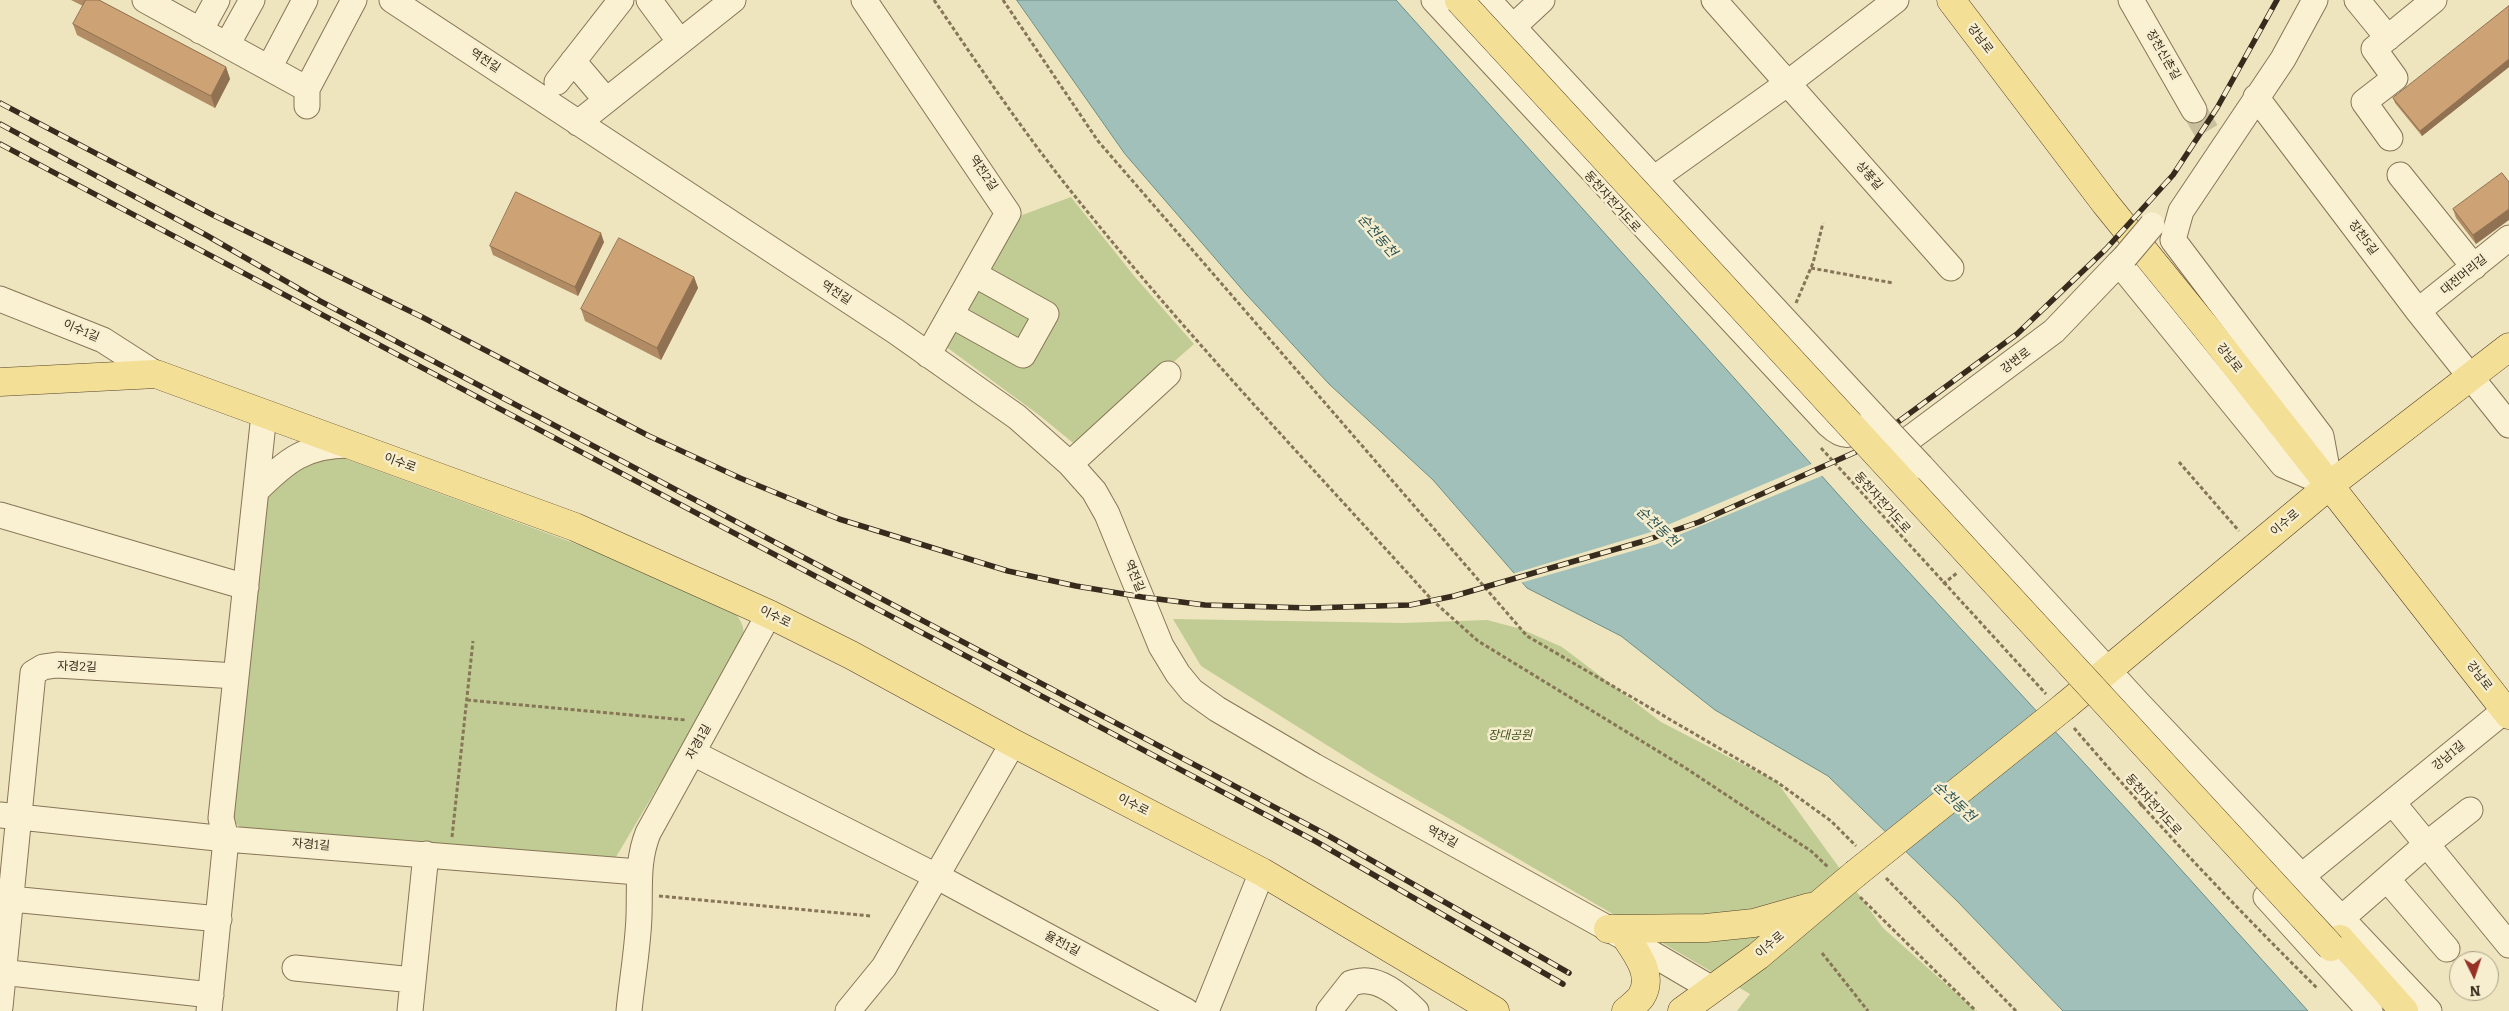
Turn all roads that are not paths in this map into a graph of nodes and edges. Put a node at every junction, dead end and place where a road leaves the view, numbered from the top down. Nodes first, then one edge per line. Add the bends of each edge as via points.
1 (217, 0) edge
2 (252, 0) edge
3 (305, 0) edge
4 (354, 0) edge
5 (392, 0) edge
6 (621, 0) edge
7 (649, 0) edge
8 (733, 0) edge
9 (864, 0) edge
10 (1434, 0) edge
11 (1459, 0) edge
12 (1472, 0) edge
13 (1488, 0) edge
14 (1542, 0) edge
15 (1714, 0) edge
16 (1896, 0) edge
17 (1951, 0) edge
18 (2131, 0) edge
19 (2315, 0) edge
20 (2358, 0) edge
21 (2434, 0) edge
22 (158, 3) edge
23 (1514, 26) junction
24 (200, 31) junction
25 (2388, 38) junction
26 (680, 42) junction
27 (227, 45) junction
28 (1478, 47) junction
29 (573, 61) junction
30 (268, 68) junction
31 (557, 82) dead end
32 (1788, 83) junction
33 (2256, 97) junction
34 (606, 100) junction
35 (2194, 110) tunnel mouth
36 (578, 123) junction
37 (2390, 138) dead end
38 (2400, 174) dead end
39 (1653, 179) junction
40 (1622, 202) junction
41 (2181, 211) junction
42 (2509, 238) edge
43 (2122, 260) junction
44 (2474, 267) junction
45 (1951, 268) dead end
46 (974, 274) junction
47 (0, 299) edge
48 (2418, 311) junction
49 (951, 316) junction
50 (2509, 347) edge
51 (928, 355) junction
52 (156, 374) junction
53 (1168, 374) dead end
54 (2471, 377) junction
55 (0, 382) edge
56 (264, 414) junction
57 (1873, 415) junction
58 (2509, 425) edge
59 (1901, 444) junction
60 (350, 445) junction
61 (1070, 464) junction
62 (1921, 466) junction
63 (2330, 486) junction
64 (256, 490) junction
65 (0, 515) edge
66 (246, 587) junction
67 (769, 614) junction
68 (2109, 671) junction
69 (236, 676) junction
70 (2067, 705) junction
71 (2508, 710) edge
72 (1013, 743) junction
73 (693, 753) junction
74 (2393, 803) junction
75 (2470, 810) dead end
76 (9, 816) edge
77 (226, 839) junction
78 (2428, 843) junction
79 (438, 855) junction
80 (1262, 872) junction
81 (2302, 876) junction
82 (938, 877) junction
83 (2387, 879) junction
84 (638, 883) junction
85 (5, 898) edge
86 (1818, 905) junction
87 (219, 919) junction
88 (1617, 934) junction
89 (2338, 935) junction
90 (2509, 945) edge
91 (2447, 949) dead end
92 (295, 968) dead end
93 (2, 972) edge
94 (413, 980) junction
95 (1712, 988) junction
96 (210, 1003) edge
97 (0, 1007) edge
98 (410, 1011) edge
99 (629, 1011) edge
100 (848, 1011) edge
101 (1186, 1011) edge
102 (1206, 1011) edge
103 (1329, 1011) edge
104 (1416, 1011) edge
105 (1494, 1011) edge
106 (1626, 1011) edge
107 (1682, 1011) edge
108 (2370, 1011) edge
109 (2388, 1011) edge
110 (2404, 1011) edge
111 (2429, 1011) edge

1 - 24 street
2 - 27 street
3 - 30 street
4 - 30 street via 307,98
5 - 36 street, 역전길
6 - 29 street
7 - 26 street
8 - 26 street
9 - 46 street, 역전2길 via 1008,213
10 - 28 street
11 - 89 main road, bridge
12 - 89 main road via 2124,708
13 - 23 street
14 - 23 street
15 - 32 street, 상풍길
16 - 32 street
17 - 63 main road, 강남로 via 2104,202
18 - 35 street, 장천신촌길
19 - 33 street
20 - 25 street
21 - 25 street
22 - 24 street
23 - 28 street
23 - 39 street
24 - 27 street
25 - 37 street via 2374,49 2395,78 2364,102
26 - 34 street
27 - 30 street
28 - 40 street
29 - 31 street
29 - 34 street
32 - 39 street
32 - 45 street, 상풍길
33 - 41 street via 2216,147
33 - 48 street, 장천5길
34 - 36 street
36 - 51 street, 역전길
38 - 44 street
39 - 40 street
39 - 57 street
40 - 57 street via 1840,435 1850,435 1870,424
41 - 43 street, 강변로, bridge via 2173,202
41 - 63 street via 2173,240 2321,436
42 - 44 street, 대전머리길
43 - 59 street, 강변로 via 2054,331
43 - 63 street via 2283,465
44 - 48 street, 대전머리길
46 - 49 street, 역전2길
46 - 49 street via 1046,314 1023,355
47 - 52 street, 이수1길 via 103,340
48 - 54 street, 장천5길
49 - 51 street, 역전2길
50 - 54 main road, 이수로
51 - 61 street, 역전길 via 1016,417
52 - 55 main road, 이수로
52 - 56 main road, 이수로
53 - 61 street
54 - 58 street, 장천5길
54 - 63 main road, 이수로
56 - 60 main road, 이수로
56 - 64 street
57 - 59 street, bridge
59 - 62 street, bridge
60 - 64 street via 309,450 293,457
60 - 67 main road, 이수로 via 575,526
61 - 88 street, 역전길 via 1094,491 1107,514 1162,646 1192,691 1314,766
62 - 68 street
62 - 70 street via 1912,466 1890,483 1965,567
63 - 68 main road, 이수로
63 - 71 main road, 강남로
64 - 66 street
65 - 66 street
66 - 69 street
67 - 72 main road, 이수로
67 - 73 street, 자경1길
68 - 70 main road, 이수로
68 - 81 street
69 - 76 street, 자경2길 via 58,665 33,673
69 - 77 street via 221,818
70 - 86 main road, 이수로, bridge via 1852,868
70 - 108 street via 2166,785
71 - 74 street, 강남1길
72 - 80 main road, 이수로
72 - 82 street
73 - 82 street, 율전1길
73 - 84 street, 자경1길 via 648,833 641,850
74 - 78 street
74 - 81 street, 강남1길
75 - 78 street
76 - 77 street
76 - 85 street
77 - 79 street, 자경1길
77 - 87 street
78 - 83 street
78 - 90 street
79 - 84 street, 자경1길
79 - 94 street
80 - 102 street
80 - 105 main road, 이수로
81 - 89 street
82 - 100 street via 884,968
82 - 101 street, 율전1길
83 - 89 street
83 - 91 street
84 - 99 street, 자경1길 via 639,917
85 - 87 street
85 - 93 street
86 - 88 main road via 1754,923
86 - 95 main road, 이수로 via 1758,956
87 - 96 street
88 - 95 street, 역전길
88 - 106 main road via 1643,963 1646,980 1641,997
89 - 109 main road
89 - 110 main road
89 - 111 street
92 - 94 street
93 - 96 street
93 - 97 street
94 - 98 street
95 - 107 main road, 이수로
103 - 104 street via 1351,983 1368,981 1405,1000

